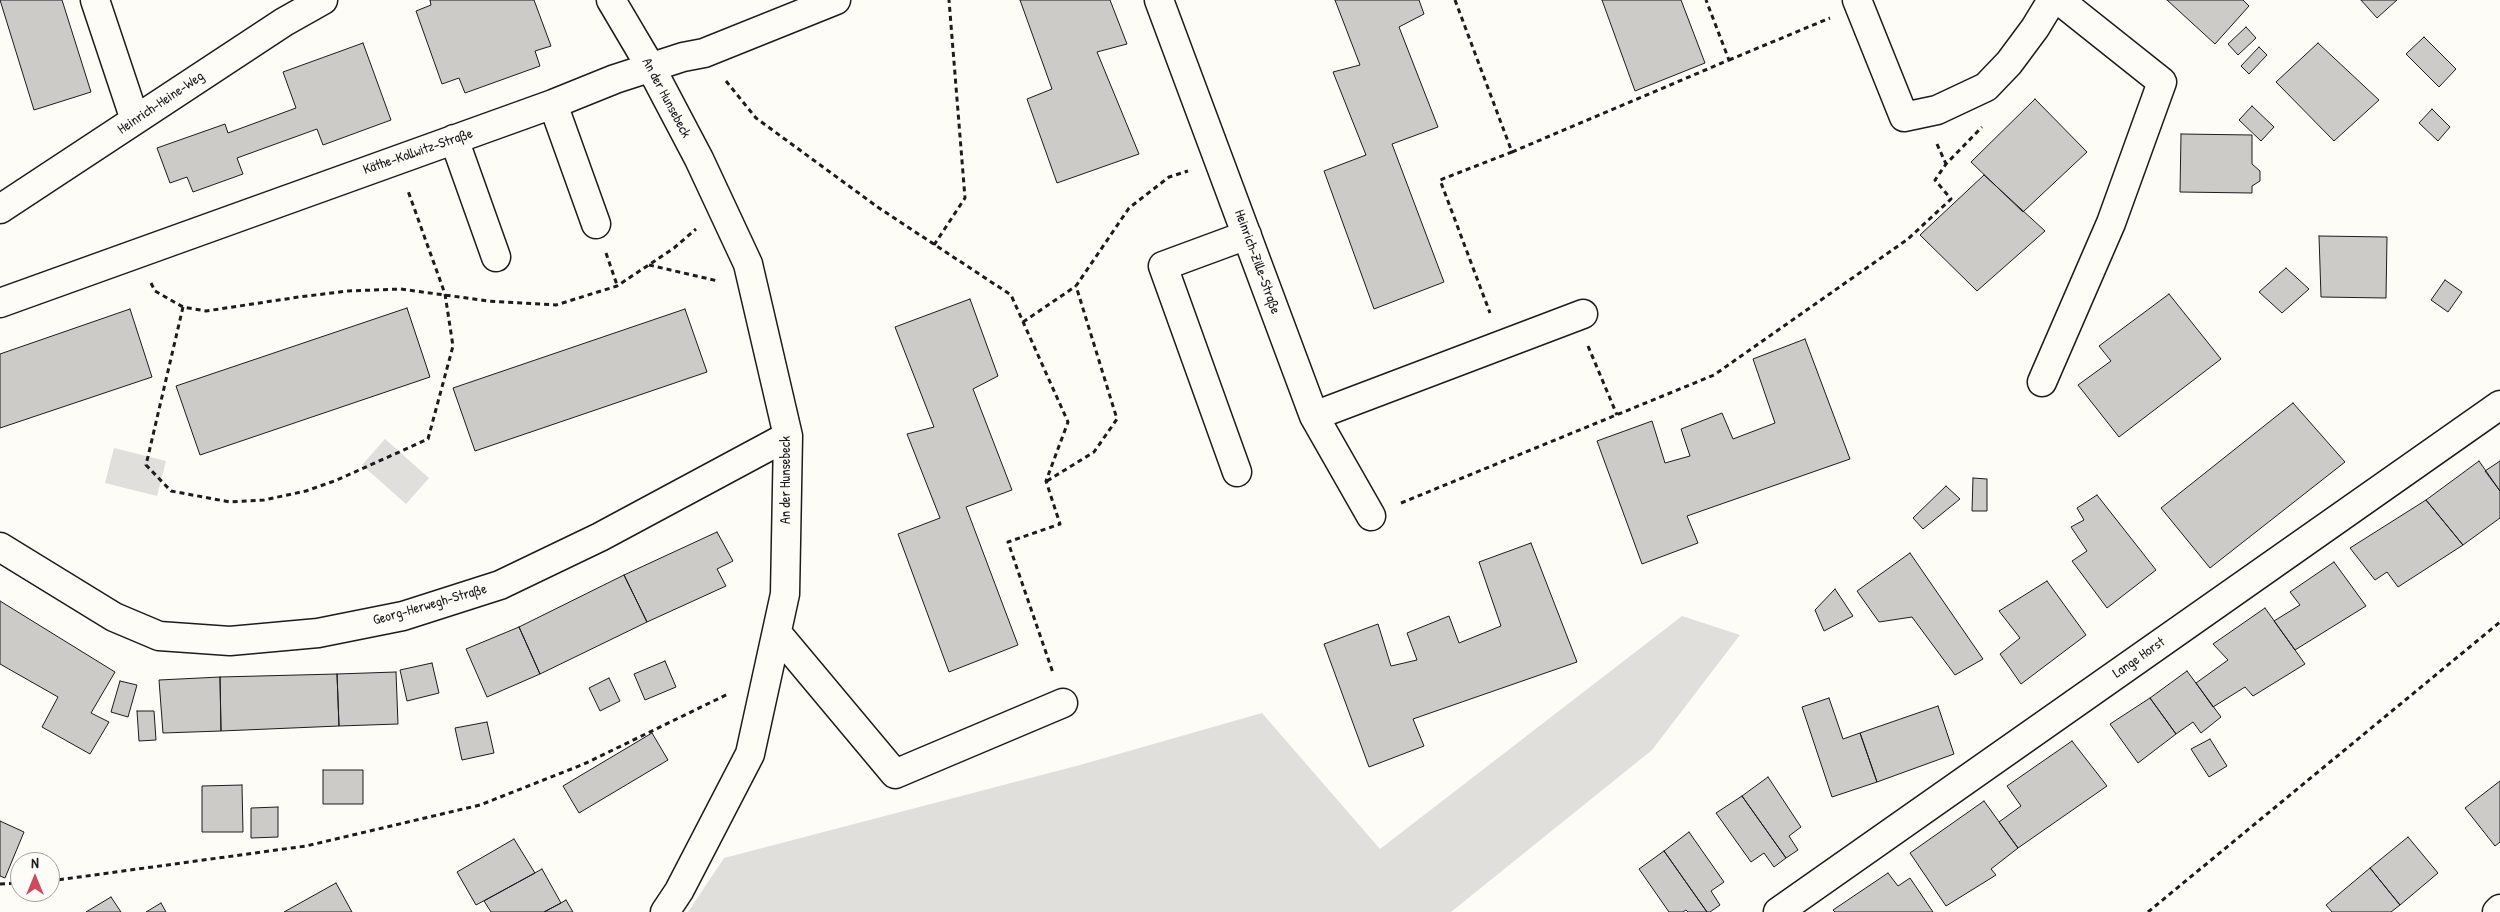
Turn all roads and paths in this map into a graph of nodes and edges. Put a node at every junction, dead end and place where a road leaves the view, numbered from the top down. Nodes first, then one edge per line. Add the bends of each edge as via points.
1 (95, 0) edge
2 (323, 0) edge
3 (611, 0) edge
4 (836, 0) edge
5 (949, 0) edge
6 (1159, 0) edge
7 (1454, 0) edge
8 (1706, 0) edge
9 (2052, 0) edge
10 (2059, 0) edge
11 (1857, 3) edge
12 (704, 53) junction
13 (1729, 60) junction
14 (650, 66) junction
15 (553, 104) junction
16 (135, 120) junction
17 (1983, 127) dead end
18 (454, 139) junction
19 (1512, 152) junction
20 (397, 159) junction
21 (1218, 160) junction
22 (722, 207) junction
23 (0, 210) edge
24 (596, 224) dead end
25 (1247, 235) junction
26 (934, 245) junction
27 (134, 254) junction
28 (496, 258) dead end
29 (648, 265) junction
30 (1076, 286) junction
31 (753, 288) junction
32 (445, 294) junction
33 (0, 303) edge
34 (183, 307) junction
35 (1579, 315) joint
36 (1023, 322) junction
37 (1502, 345) junction
38 (2042, 382) dead end
39 (2500, 405) edge
40 (1617, 415) junction
41 (1314, 416) junction
42 (788, 436) junction
43 (1236, 472) dead end
44 (1046, 481) junction
45 (1371, 516) joint
46 (0, 547) edge
47 (2500, 622) edge
48 (777, 633) junction
49 (767, 675) junction
50 (1063, 703) joint
51 (60, 880) edge
52 (2500, 909) edge
53 (665, 912) edge
54 (1778, 912) edge
55 (2148, 912) edge
56 (2497, 912) edge

1 - 16 street
2 - 16 street, Heinrich-Heine-Weg
3 - 14 street, An der Hunsebeck
4 - 12 street, Käthe-Kollwitz-Straße
5 - 26 path via 966,198
6 - 21 street, Heinrich-Zille-Straße
7 - 19 path
8 - 13 path
9 - 11 street via 2009,63 1986,87 1937,110 1904,117
10 - 38 street via 2162,82 2111,223
11 - 13 path
12 - 14 street, Käthe-Kollwitz-Straße
12 - 26 path via 756,118
13 - 19 path
14 - 15 street, Käthe-Kollwitz-Straße
14 - 22 street, An der Hunsebeck
15 - 18 street, Käthe-Kollwitz-Straße
15 - 24 street
16 - 23 street, Heinrich-Heine-Weg
17 - 40 path via 1946,164 1935,180 1951,199 1908,239 1714,375
18 - 20 street, Käthe-Kollwitz-Straße
18 - 28 street
19 - 37 path via 1440,180
20 - 27 street, Käthe-Kollwitz-Straße
20 - 32 path
21 - 25 street, Heinrich-Zille-Straße
21 - 30 path via 1169,177 1129,208
22 - 29 path via 674,248
22 - 31 street, An der Hunsebeck via 748,264
25 - 41 street, Heinrich-Zille-Straße
25 - 43 street via 1163,266
26 - 36 path via 1011,295
27 - 33 street, Käthe-Kollwitz-Straße
27 - 34 path via 155,290
29 - 31 path
29 - 32 path via 617,286 556,305 488,301
30 - 36 path
30 - 44 path via 1117,419 1094,452
31 - 42 street, An der Hunsebeck
32 - 34 path via 401,289 348,291 206,311
32 - 34 path via 454,346 428,439 306,491 264,500 230,502 171,491 146,465
35 - 37 street
35 - 40 path
36 - 44 path via 1068,422
37 - 41 street
39 - 54 street, Lange Horst
40 - 45 path
41 - 45 street, Heinrich-Zille-Straße
42 - 46 street, Georg-Herwegh-Straße via 600,537 500,585 402,616 318,633 230,641 159,636 114,618
42 - 48 street, An der Hunsebeck via 785,594
44 - 50 path via 1060,524 1008,542
47 - 55 path
48 - 49 street, An der Hunsebeck
48 - 50 street via 895,774
49 - 51 path via 584,764 480,805 306,846
49 - 53 street, An der Hunsebeck via 750,754
52 - 56 street

